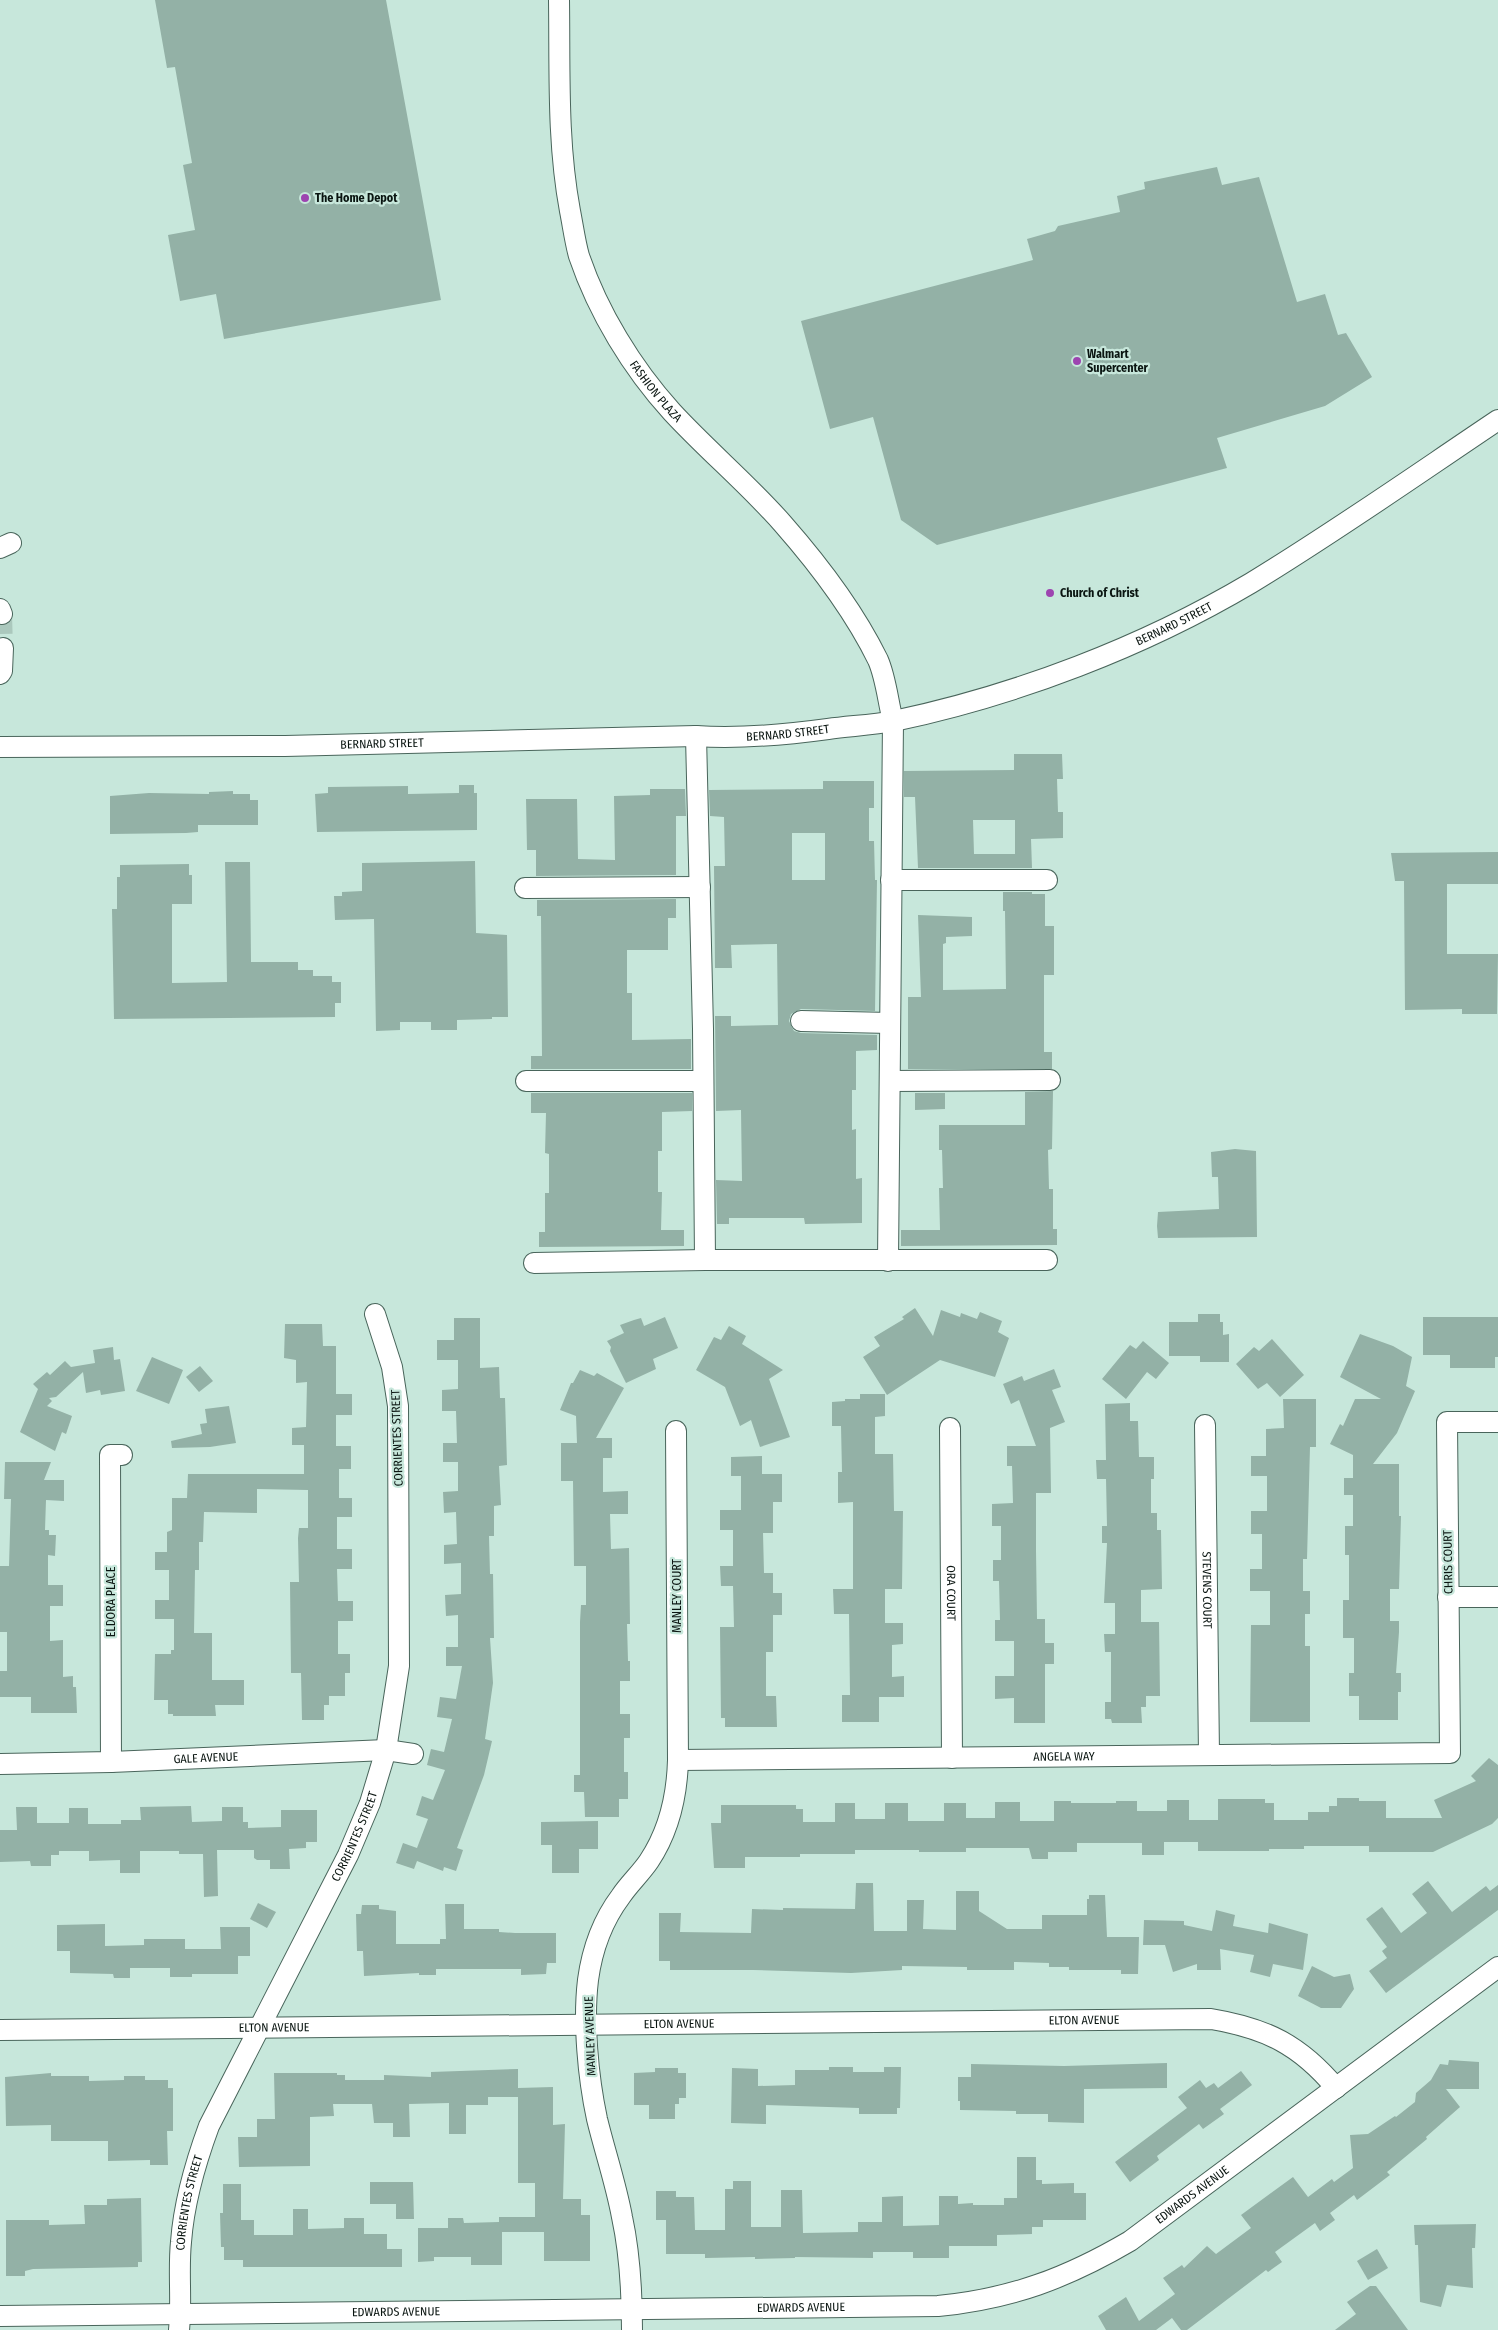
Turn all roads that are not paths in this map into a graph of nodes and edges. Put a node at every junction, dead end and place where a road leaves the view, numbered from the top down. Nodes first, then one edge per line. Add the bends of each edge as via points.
1 (559, 0) edge
2 (1498, 420) edge
3 (3, 648) dead end
4 (0, 674) edge
5 (893, 721) junction
6 (696, 736) junction
7 (0, 747) edge
8 (891, 880) junction
9 (1047, 880) dead end
10 (700, 887) junction
11 (525, 888) dead end
12 (801, 1021) dead end
13 (890, 1022) junction
14 (526, 1080) dead end
15 (703, 1080) junction
16 (890, 1080) junction
17 (1050, 1080) dead end
18 (705, 1260) junction
19 (1047, 1260) dead end
20 (888, 1261) junction
21 (534, 1263) dead end
22 (376, 1314) dead end
23 (1498, 1422) edge
24 (1205, 1425) dead end
25 (950, 1428) dead end
26 (676, 1431) dead end
27 (122, 1455) dead end
28 (1448, 1597) junction
29 (1498, 1597) edge
30 (386, 1750) junction
31 (1450, 1753) joint
32 (413, 1754) dead end
33 (1209, 1755) junction
34 (952, 1758) junction
35 (678, 1760) junction
36 (112, 1762) junction
37 (0, 1764) edge
38 (1498, 1966) edge
39 (587, 2024) junction
40 (259, 2028) junction
41 (0, 2030) edge
42 (1336, 2088) junction
43 (632, 2310) junction
44 (0, 2316) edge
45 (180, 2322) edge
46 (632, 2330) edge

1 - 5 street, FASHION PLAZA via 563,177 579,256 601,306 648,383 672,412 783,524 849,610 879,662
2 - 5 street, BERNARD STREET via 1283,562 1181,621 1110,654 1037,681
3 - 4 street
5 - 6 street, BERNARD STREET via 789,734 731,738
5 - 8 street, FASHION PLAZA
6 - 7 street, BERNARD STREET via 285,746
6 - 10 street
8 - 9 street
8 - 13 street, FASHION PLAZA
10 - 11 street
10 - 15 street
12 - 13 street
13 - 16 street, FASHION PLAZA
14 - 15 street
15 - 18 street
16 - 17 street
16 - 20 street, FASHION PLAZA
18 - 20 street
18 - 21 street
19 - 20 street
22 - 30 street, CORRIENTES STREET via 392,1366 398,1406 399,1657
23 - 28 street, CHRIS COURT via 1447,1422
24 - 33 street, STEVENS COURT
25 - 34 street, ORA COURT
26 - 35 street, MANLEY COURT
27 - 36 street, ELDORA PLACE via 110,1455
28 - 29 street
28 - 31 street, CHRIS COURT
30 - 32 street, GALE AVENUE
30 - 36 street, GALE AVENUE
30 - 40 street, CORRIENTES STREET via 370,1803 348,1856
31 - 33 street, ANGELA WAY
33 - 34 street, ANGELA WAY
34 - 35 street, ANGELA WAY
35 - 39 street, MANLEY AVENUE via 673,1805 665,1831 649,1860 604,1923 594,1951 588,1980
36 - 37 street, GALE AVENUE
38 - 42 street, EDWARDS AVENUE
39 - 40 street, ELTON AVENUE
39 - 42 street, ELTON AVENUE via 1211,2018 1241,2024 1296,2048
39 - 43 street, MANLEY AVENUE via 590,2076 622,2217
40 - 41 street, ELTON AVENUE
40 - 45 street, CORRIENTES STREET via 208,2126 194,2166 181,2243
42 - 43 street, EDWARDS AVENUE via 1130,2240 1095,2262 1056,2280 971,2303 938,2306
43 - 45 street, EDWARDS AVENUE
43 - 46 street, MANLEY AVENUE
44 - 45 street, EDWARDS AVENUE

